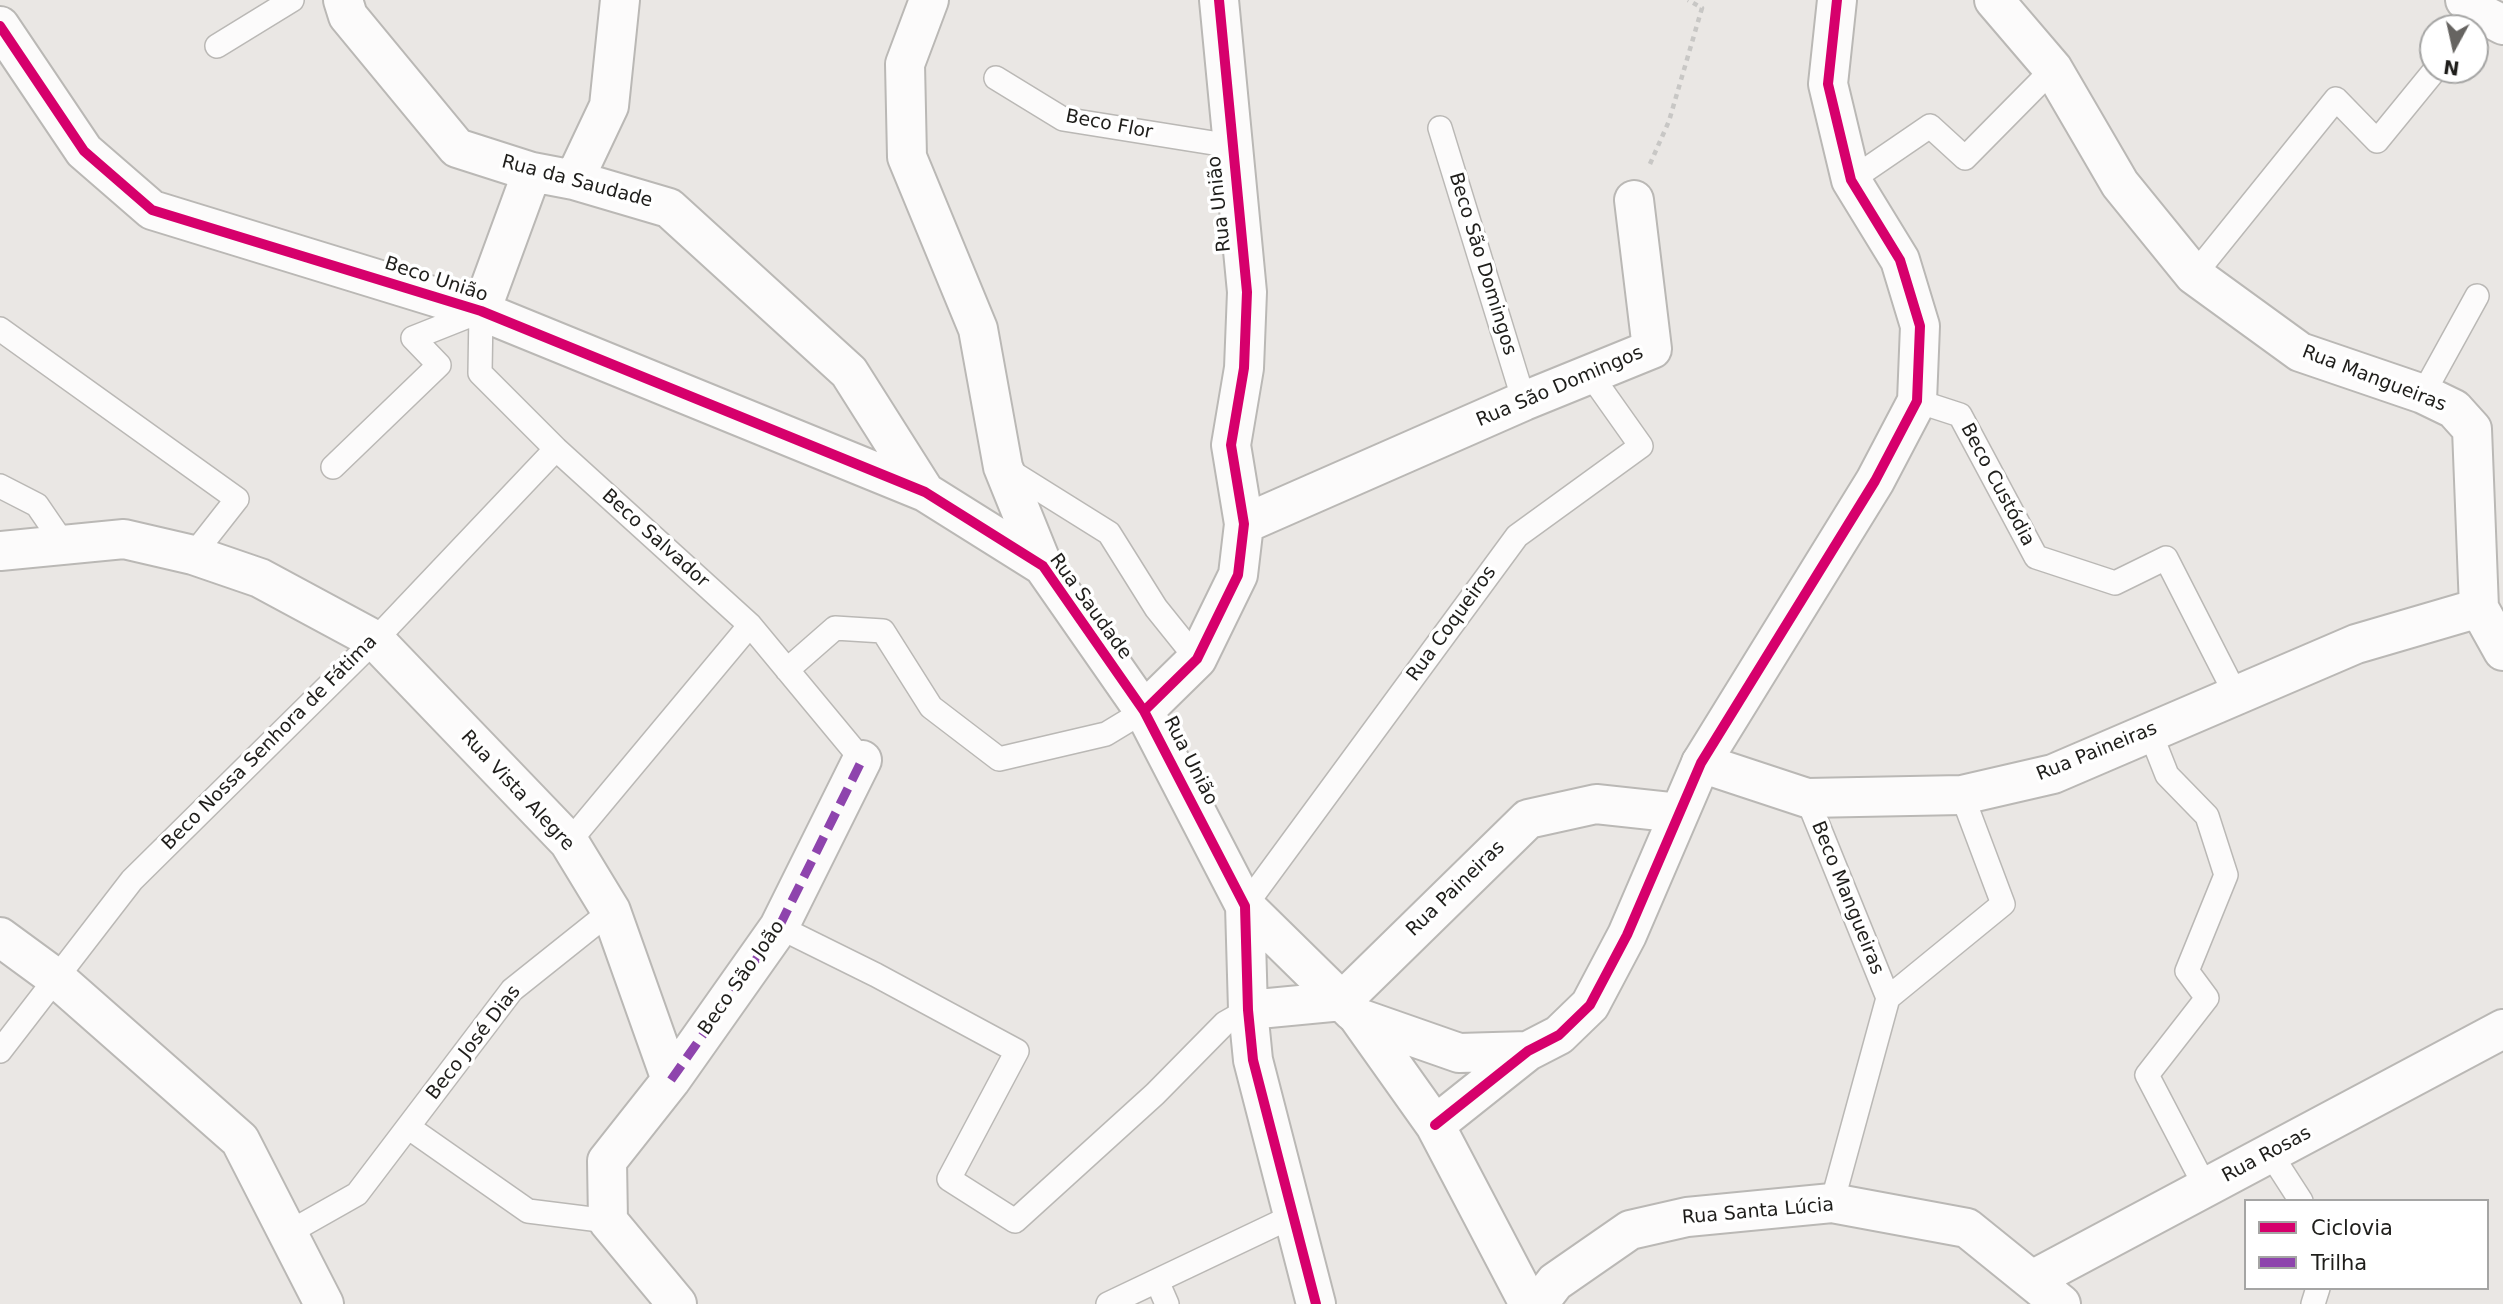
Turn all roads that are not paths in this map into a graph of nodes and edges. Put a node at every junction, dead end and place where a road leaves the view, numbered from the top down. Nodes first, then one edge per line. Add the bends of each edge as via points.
1 (292, 0) edge
2 (343, 0) edge
3 (620, 0) edge
4 (929, 0) edge
5 (1219, 0) edge
6 (1837, 0) edge
7 (1994, 0) edge
8 (0, 26) edge
9 (217, 46) dead end
10 (2053, 69) junction
11 (996, 78) dead end
12 (2424, 84) edge
13 (1440, 128) dead end
14 (1232, 146) junction
15 (532, 172) junction
16 (574, 180) junction
17 (1851, 180) junction
18 (1634, 200) road end
19 (2194, 275) junction
20 (2477, 296) dead end
21 (481, 312) junction
22 (0, 329) edge
23 (1590, 374) junction
24 (2423, 394) junction
25 (1524, 401) junction
26 (1917, 401) junction
27 (556, 449) junction
28 (333, 467) dead end
29 (1003, 467) junction
30 (0, 486) edge
31 (925, 492) junction
32 (1244, 524) junction
33 (63, 542) junction
34 (0, 551) edge
35 (193, 555) junction
36 (1043, 566) junction
37 (2479, 608) junction
38 (750, 625) junction
39 (375, 640) junction
40 (2503, 651) edge
41 (1197, 659) junction
42 (787, 670) junction
43 (2236, 695) junction
44 (1144, 711) junction
45 (2150, 732) junction
46 (862, 760) joint
47 (1701, 763) junction
48 (1962, 795) junction
49 (1807, 798) junction
50 (1679, 813) junction
51 (569, 842) junction
52 (1245, 906) junction
53 (611, 911) junction
54 (779, 928) junction
55 (0, 937) edge
56 (56, 978) junction
57 (1888, 998) junction
58 (1350, 1009) junction
59 (1248, 1010) junction
60 (2503, 1029) edge
61 (0, 1051) edge
62 (1528, 1051) junction
63 (671, 1080) junction
64 (1435, 1125) junction
65 (408, 1127) junction
66 (2270, 1153) junction
67 (2206, 1188) junction
68 (2300, 1199) edge
69 (1832, 1203) junction
70 (1293, 1216) junction
71 (608, 1221) junction
72 (288, 1233) junction
73 (2032, 1280) junction
74 (1157, 1281) junction
75 (324, 1304) edge
76 (677, 1304) edge
77 (1108, 1304) edge
78 (1167, 1304) edge
79 (1316, 1304) edge
80 (1529, 1304) edge
81 (1538, 1304) edge
82 (2061, 1304) edge

1 - 9 lane
2 - 15 street, Rua da Saudade via 348,16 457,148
3 - 16 street via 609,106
4 - 29 street via 905,64 908,157 978,329
5 - 14 street, Rua União
6 - 17 street via 1828,83
7 - 10 street, Rua Mangueiras
8 - 21 street, Beco União via 84,151 152,210
10 - 17 lane via 1965,158 1930,126
10 - 19 street, Rua Mangueiras via 2120,184
11 - 14 lane, Beco Flor via 1063,119
12 - 19 lane via 2377,141 2336,99
13 - 25 lane, Beco São Domingos
14 - 32 street, Rua União via 1247,292 1244,368 1231,445
15 - 16 street, Rua da Saudade
15 - 21 street
16 - 31 street, Rua da Saudade via 669,208 849,372
17 - 26 street via 1900,261 1920,326
18 - 23 street, Rua São Domingos via 1652,349
19 - 24 street, Rua Mangueiras via 2300,352
20 - 24 lane
21 - 27 lane, Beco Salvador via 480,373
21 - 28 lane via 413,338 439,365
21 - 31 street, Beco União
22 - 35 lane via 237,499
23 - 25 street, Rua São Domingos
23 - 52 lane, Rua Coqueiros via 1641,446 1517,536
24 - 37 street, Rua Mangueiras via 2454,409 2472,429
25 - 32 street, Rua São Domingos
26 - 43 lane, Beco Custódia via 1960,415 2036,557 2115,583 2166,558
26 - 47 street via 1875,481
27 - 38 lane, Beco Salvador
27 - 39 lane, Beco Nossa Senhora de Fátima
29 - 36 street
29 - 41 lane via 1109,533 1156,608
30 - 33 lane via 37,505
31 - 36 street, Rua Saudade
32 - 41 street, Rua União via 1238,575
33 - 34 street, Rua Vista Alegre
33 - 35 street, Rua Vista Alegre via 124,539
35 - 39 street, Rua Vista Alegre via 260,578
36 - 44 street, Rua Saudade
37 - 40 street, Rua Mangueiras
37 - 43 street, Rua Paineiras via 2356,644
38 - 42 lane, Beco Salvador
38 - 51 lane
39 - 51 street, Rua Vista Alegre
39 - 56 lane, Beco Nossa Senhora de Fátima via 132,880
41 - 44 street, Rua União
42 - 44 lane via 835,628 883,631 931,707 999,759 1106,733
42 - 46 lane, Beco Salvador
43 - 45 street, Rua Paineiras
44 - 52 street, Rua União
45 - 48 street, Rua Paineiras via 2053,774
45 - 67 lane via 2167,775 2207,816 2226,875 2187,971 2207,998 2147,1075
46 - 54 street, Beco São João
47 - 49 street, Rua Paineiras
47 - 50 street
48 - 49 street, Rua Paineiras
48 - 57 lane, Beco Mangueiras via 2003,904
49 - 57 lane, Beco Mangueiras
50 - 58 street, Rua Paineiras via 1596,804 1528,820
50 - 62 street via 1627,936 1590,1005 1559,1035
51 - 53 street, Rua Vista Alegre
52 - 58 street
52 - 59 street, Rua União
53 - 63 street, Rua Vista Alegre
53 - 65 lane, Beco José Dias via 512,990
54 - 59 lane via 1017,1051 949,1179 1014,1222 1155,1094 1225,1023
54 - 63 street, Beco São João
55 - 56 street
56 - 61 lane, Beco Nossa Senhora de Fátima
56 - 72 street via 240,1140
57 - 69 lane, Beco Mangueiras
58 - 59 street
58 - 62 street via 1459,1053
58 - 64 street
59 - 70 street, Rua União via 1253,1060
60 - 66 street, Rua Rosas
62 - 64 street
63 - 71 street via 607,1161
64 - 80 street
65 - 71 lane via 528,1212
65 - 72 lane, Beco José Dias via 357,1194
66 - 67 street, Rua Rosas
66 - 68 lane
67 - 73 street, Rua Rosas
69 - 73 street, Rua Santa Lúcia via 1967,1228
69 - 81 street, Rua Santa Lúcia via 1687,1217 1630,1230 1555,1282
70 - 74 lane
70 - 79 street, Rua União
71 - 76 street
72 - 75 street
73 - 82 street, Rua Santa Lúcia
74 - 77 lane
74 - 78 lane

